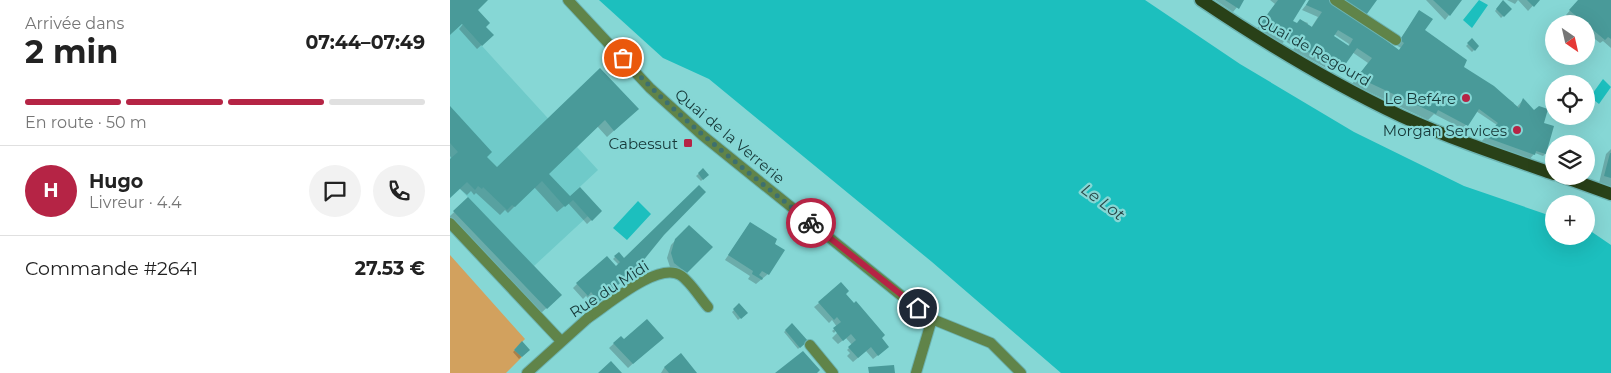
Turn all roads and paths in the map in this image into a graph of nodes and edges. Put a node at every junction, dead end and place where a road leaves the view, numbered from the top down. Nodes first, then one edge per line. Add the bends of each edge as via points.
1 (568, 0) edge
2 (1201, 0) edge
3 (1335, 0) edge
4 (1396, 40) dead end
5 (1545, 171) edge
6 (1586, 185) edge
7 (1611, 194) edge
8 (450, 223) edge
9 (708, 308) dead end
10 (932, 319) junction
11 (561, 341) junction
12 (810, 345) dead end
13 (527, 373) edge
14 (833, 373) edge
15 (916, 373) edge
16 (1021, 373) edge

1 - 10 street, Quai de la Verrerie via 650,88 702,135
2 - 5 main road, Quai de Regourd via 1306,67 1357,94 1454,138
3 - 4 street
6 - 7 main road
8 - 11 street
9 - 11 street, Rue du Midi via 682,276 671,271 652,275 588,318
10 - 15 street
10 - 16 street, Quai de la Verrerie via 991,342
11 - 13 street, Rue du Midi
12 - 14 street

